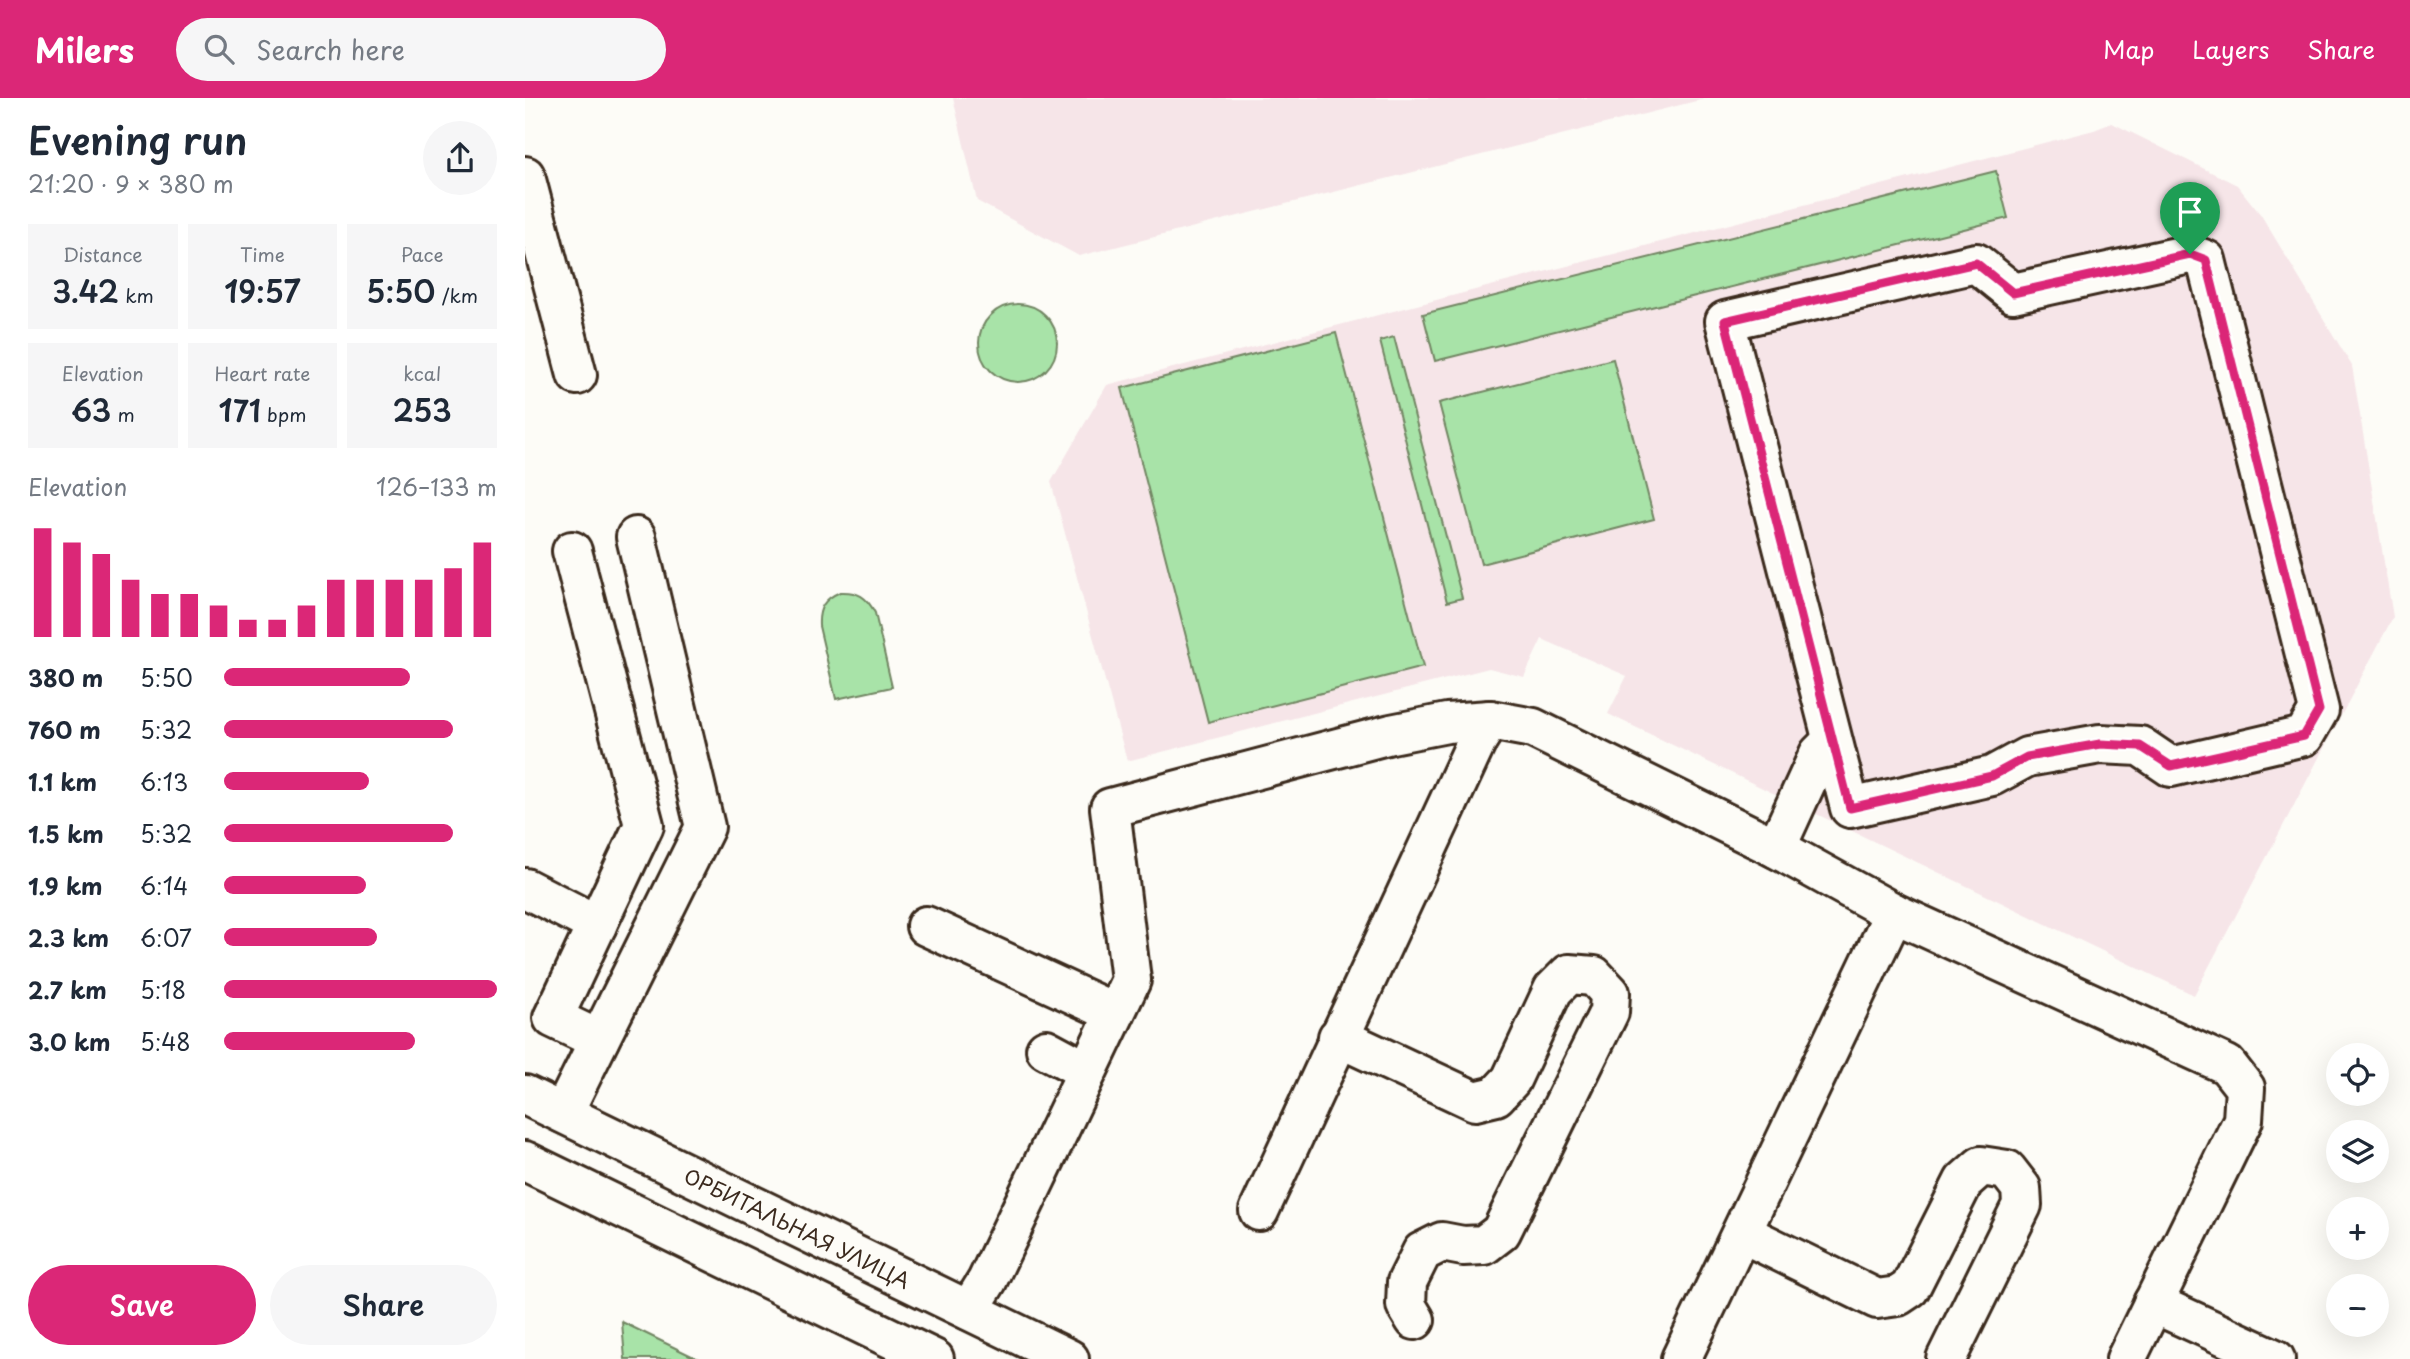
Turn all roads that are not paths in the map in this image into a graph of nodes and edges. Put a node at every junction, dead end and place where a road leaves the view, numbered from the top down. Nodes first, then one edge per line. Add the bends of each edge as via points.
1 (525, 176) edge
2 (552, 275) edge
3 (577, 375) dead end
4 (636, 537) dead end
5 (572, 551) dead end
6 (1490, 720) junction
7 (1832, 741) junction
8 (1776, 848) junction
9 (525, 888) edge
10 (1893, 913) junction
11 (597, 925) junction
12 (926, 926) dead end
13 (1115, 1013) junction
14 (1338, 1037) junction
15 (599, 1040) junction
16 (1046, 1049) dead end
17 (1087, 1071) junction
18 (525, 1094) edge
19 (563, 1113) junction
20 (525, 1161) edge
21 (1259, 1210) dead end
22 (1742, 1233) junction
23 (2153, 1303) junction
24 (969, 1310) junction
25 (1415, 1320) dead end
26 (934, 1359) edge
27 (1069, 1359) edge
28 (1681, 1359) edge
29 (1945, 1359) edge
30 (2126, 1359) edge
31 (2274, 1359) edge

1 - 2 street
2 - 3 street
4 - 15 street via 705,827
5 - 11 street via 644,825
6 - 8 street via 1533,728
6 - 13 street via 1391,734 1110,808 1131,980
6 - 14 street
7 - 7 street via 1725,321 1976,263 2013,293 2190,254 2206,260 2319,710 2304,736 2171,766 2140,746 2100,744 2027,757 1992,776 1850,808
7 - 8 street via 1819,754
8 - 10 street
9 - 11 street
10 - 22 street
10 - 23 street via 2227,1065 2245,1088 2243,1120
11 - 15 street via 553,1018
12 - 13 street
13 - 17 street
14 - 21 street
14 - 25 street via 1475,1101 1496,1096 1511,1080 1553,990 1569,974 1594,976 1610,993 1609,1012 1501,1232 1484,1245 1442,1242 1422,1252 1407,1283 1406,1305
15 - 19 street
16 - 17 street
17 - 24 street
18 - 19 street, ОРБИТАЛЬНАЯ УЛИЦА
19 - 24 street, ОРБИТАЛЬНАЯ УЛИЦА
20 - 26 street
22 - 28 street
22 - 29 street via 1877,1299 1898,1296 1910,1288 1964,1181 1981,1166 2007,1170 2021,1188 2022,1205
23 - 30 street
23 - 31 street
24 - 27 street, ОРБИТАЛЬНАЯ УЛИЦА

